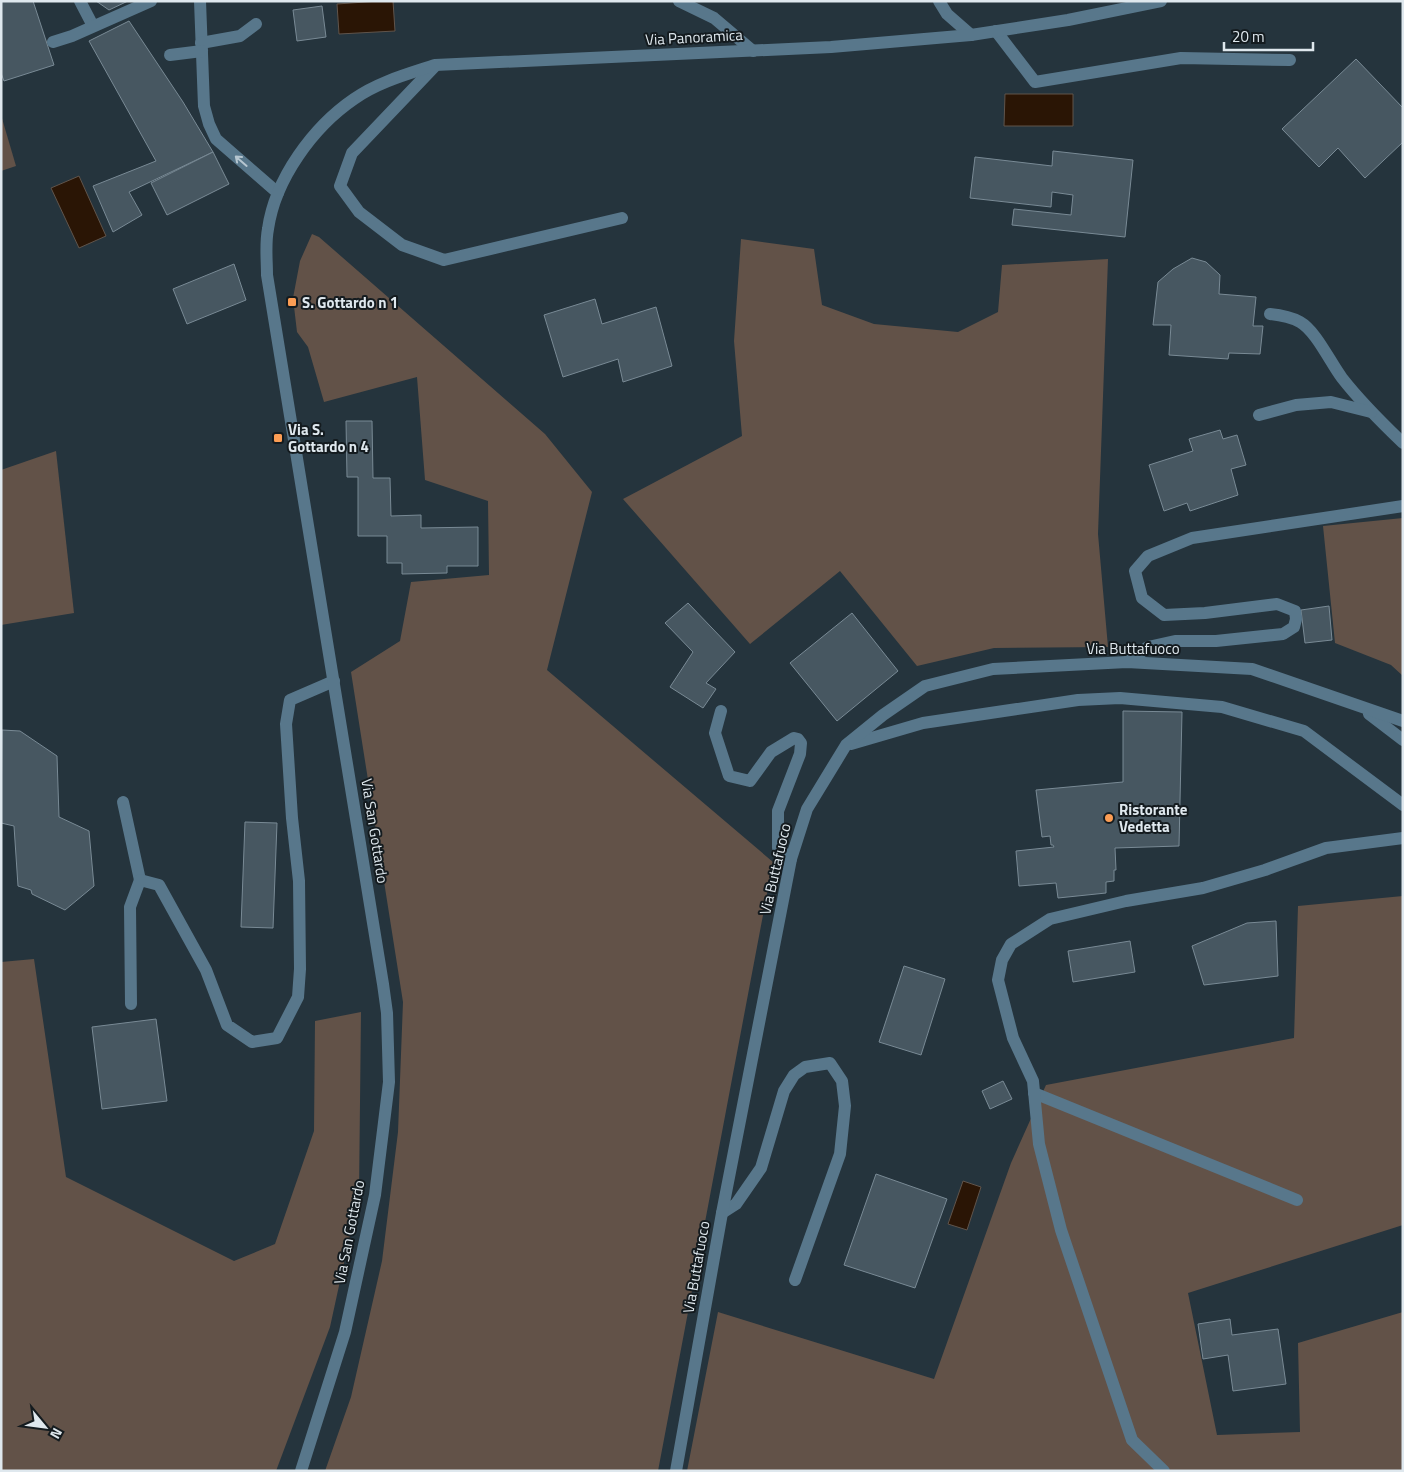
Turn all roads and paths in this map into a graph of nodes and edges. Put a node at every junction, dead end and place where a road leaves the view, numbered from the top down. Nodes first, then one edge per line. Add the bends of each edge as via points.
1 (80, 1) edge
2 (151, 1) edge
3 (200, 1) edge
4 (679, 1) edge
5 (939, 1) edge
6 (1161, 1) edge
7 (256, 24) dead end
8 (93, 26) junction
9 (996, 31) junction
10 (971, 35) junction
11 (53, 42) dead end
12 (201, 47) junction
13 (753, 51) junction
14 (170, 55) dead end
15 (1290, 60) dead end
16 (435, 65) junction
17 (278, 193) junction
18 (622, 218) dead end
19 (1270, 314) dead end
20 (1371, 412) junction
21 (1259, 415) dead end
22 (1403, 443) edge
23 (1403, 506) edge
24 (1128, 662) junction
25 (334, 681) junction
26 (1360, 707) junction
27 (721, 711) dead end
28 (1403, 721) edge
29 (1403, 740) edge
30 (846, 745) junction
31 (123, 802) dead end
32 (1403, 805) edge
33 (1403, 838) edge
34 (791, 859) junction
35 (140, 880) junction
36 (131, 1004) dead end
37 (1034, 1093) junction
38 (1297, 1200) dead end
39 (722, 1213) junction
40 (795, 1280) dead end
41 (301, 1471) edge
42 (676, 1471) edge
43 (1164, 1471) edge

1 - 8 street
2 - 8 street
3 - 12 street
4 - 13 street via 714,18
5 - 10 street
6 - 9 street, Via Panoramica
7 - 12 street via 240,36
8 - 11 street
9 - 10 street, Via Panoramica
9 - 15 street via 1035,82 1181,58
10 - 13 street, Via Panoramica
12 - 14 street
17 -> 12 street via 216,139 204,106
13 - 16 street, Via Panoramica
16 - 17 street, Via Panoramica via 388,81 354,99 324,124 295,158
16 - 18 street via 352,153 340,186 359,212 402,245 444,260
17 - 25 street, Via San Gottardo via 268,229 266,275
19 - 20 street via 1301,322
20 - 21 street via 1331,402 1296,405
20 - 22 street
23 - 24 street via 1192,538 1148,556 1135,571 1142,598 1164,615 1277,604 1295,611 1296,619 1294,627 1283,634 1216,642 1175,641 1148,647
24 - 26 street, Via Buttafuoco via 1252,669
24 - 30 street, Via Buttafuoco via 993,669 925,686
25 - 35 street via 290,700 287,716 299,880 300,969 298,997 277,1038 252,1042 227,1024 206,970 170,903 159,885
25 - 41 street, Via San Gottardo via 387,1013 389,1082 375,1195 345,1332
26 - 28 street, Via Buttafuoco
26 - 29 street
27 - 34 street via 715,733 729,776 750,781 771,752 794,738 801,743 800,754 778,811 778,848
30 - 32 street via 923,723 1078,700 1120,698 1222,707 1304,731
30 - 34 street, Via Buttafuoco via 807,809
31 - 35 street
33 - 37 street via 1326,848 1203,888 1126,901 1050,919 1011,944 1002,960 998,980 1013,1038 1033,1081
34 - 39 street, Via Buttafuoco
35 - 36 street via 130,907
37 - 38 street
37 - 43 street via 1039,1144 1061,1230 1098,1346 1132,1440
39 - 40 street via 736,1204 761,1168 784,1091 794,1075 805,1067 830,1063 842,1081 845,1106 840,1154
39 - 42 street, Via Buttafuoco

